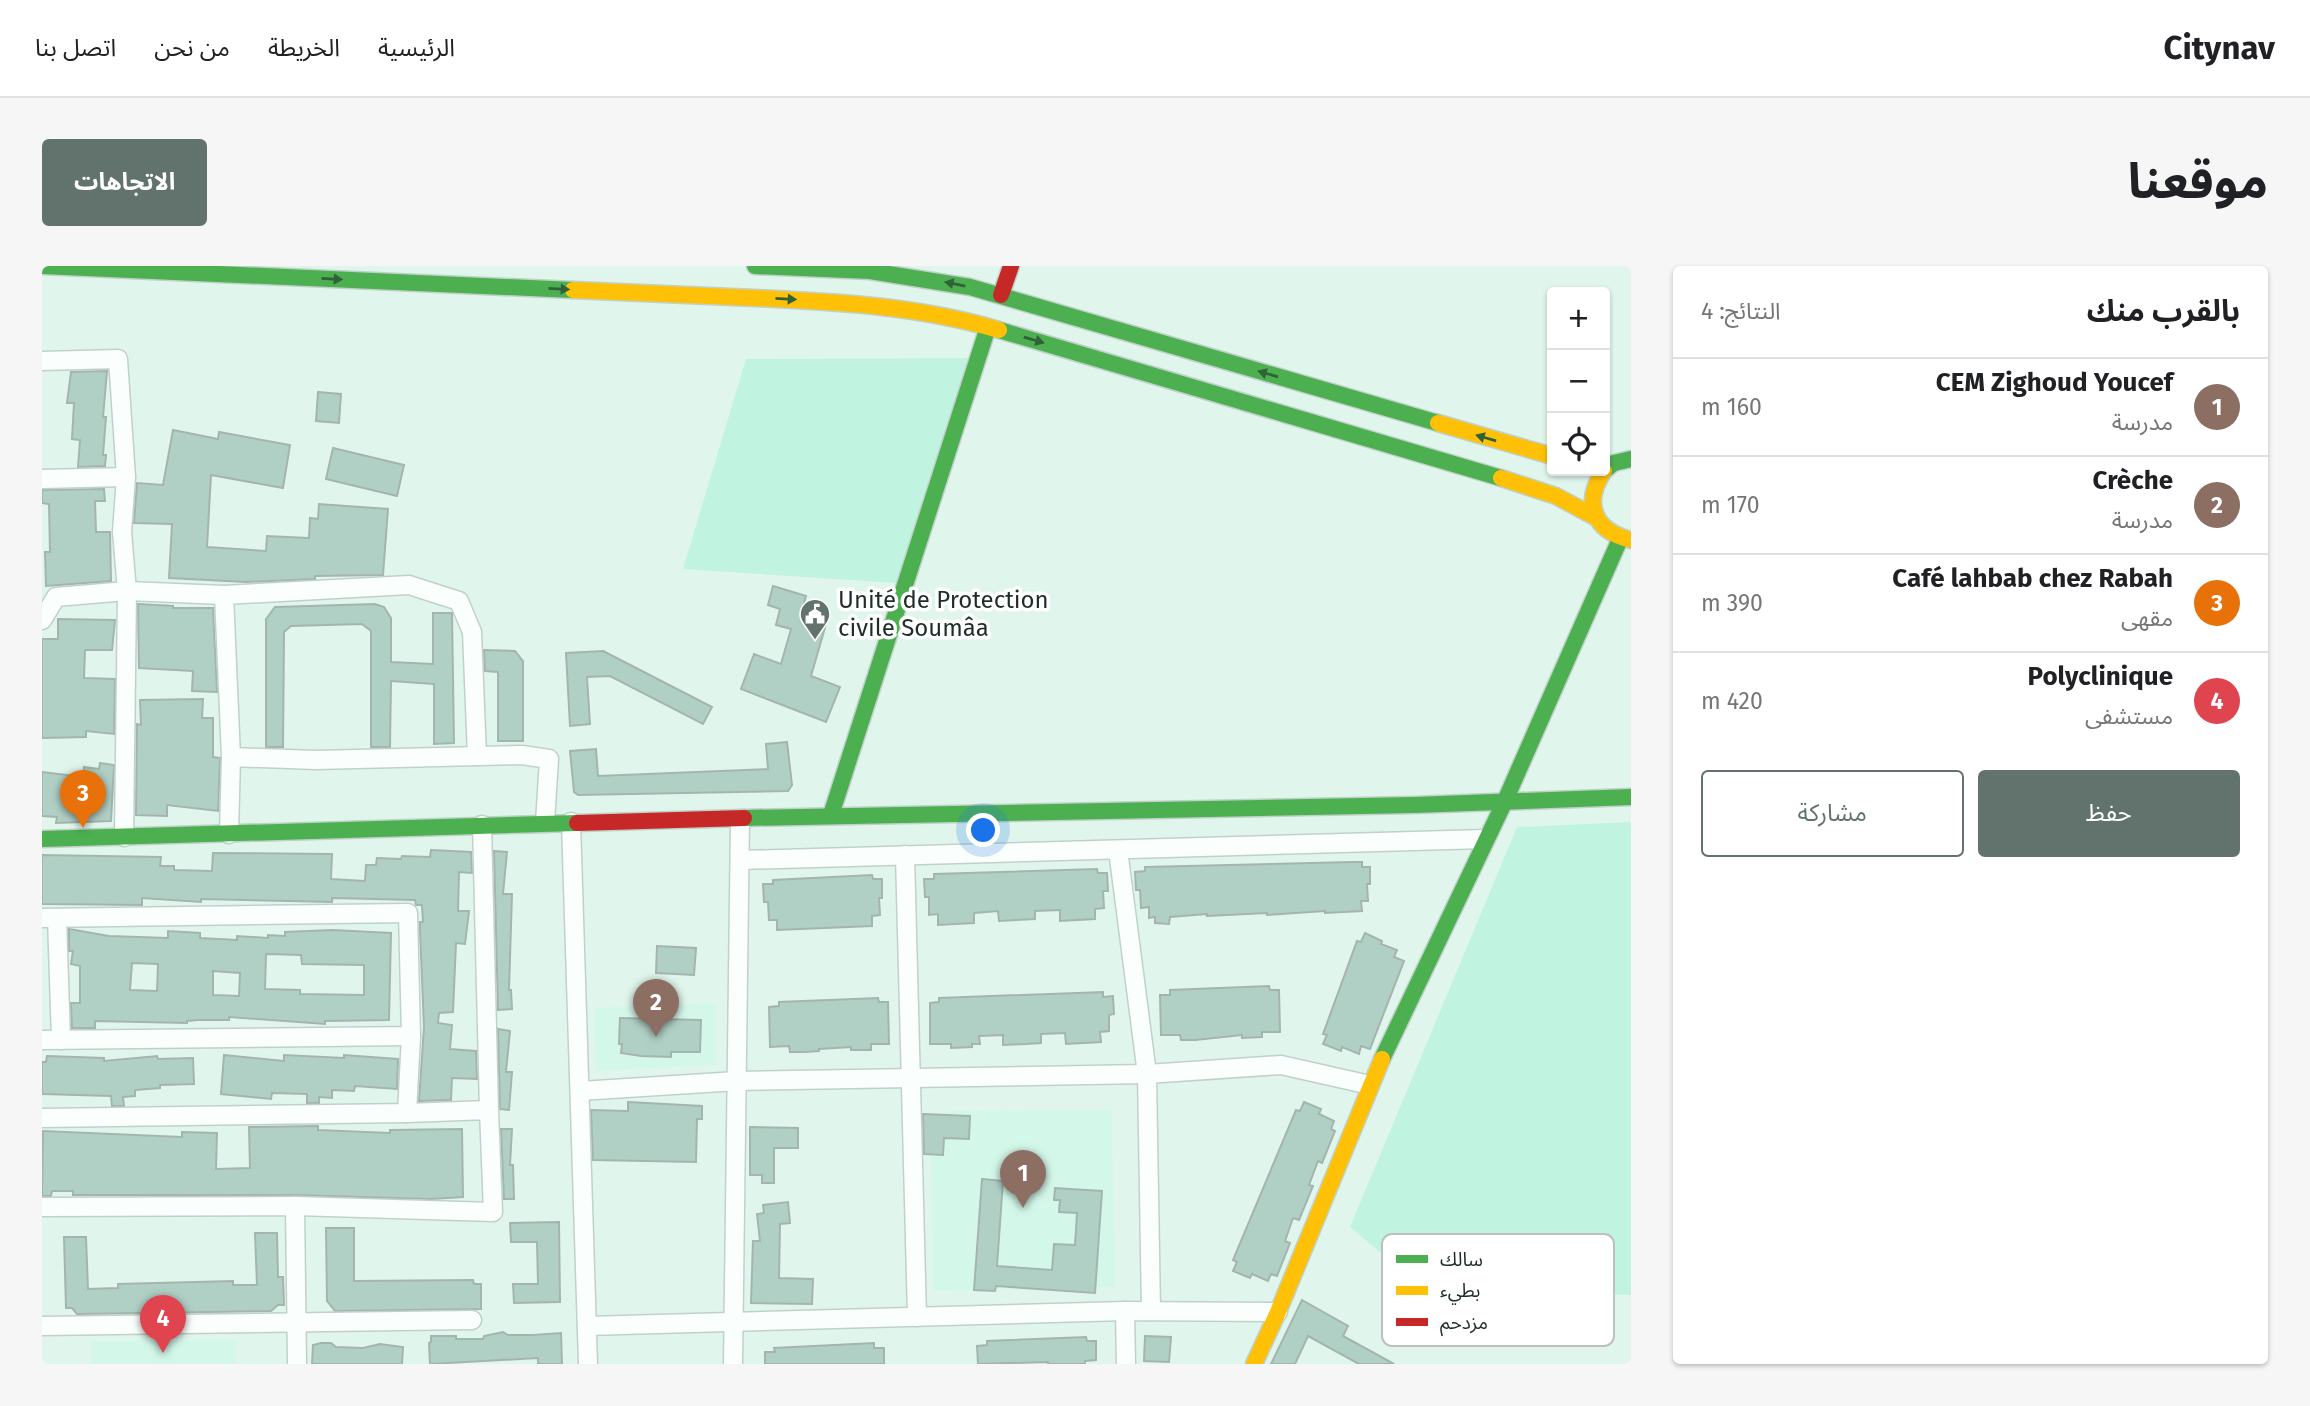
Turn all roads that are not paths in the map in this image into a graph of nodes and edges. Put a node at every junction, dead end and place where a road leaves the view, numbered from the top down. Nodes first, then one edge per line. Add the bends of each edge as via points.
1 (43, 266) edge
2 (755, 266) edge
3 (1011, 266) edge
4 (1001, 295) junction
5 (988, 327) junction
6 (42, 361) edge
7 (1547, 455) edge
8 (1631, 459) edge
9 (1610, 466) edge
10 (1601, 476) edge
11 (126, 477) junction
12 (42, 479) edge
13 (1595, 517) junction
14 (1625, 540) edge
15 (127, 591) junction
16 (224, 595) junction
17 (42, 620) edge
18 (477, 756) junction
19 (231, 757) junction
20 (1631, 797) edge
21 (1505, 801) junction
22 (831, 815) junction
23 (740, 819) junction
24 (571, 822) junction
25 (545, 823) junction
26 (482, 825) junction
27 (229, 834) junction
28 (124, 837) junction
29 (42, 839) edge
30 (1485, 839) junction
31 (1118, 850) junction
32 (905, 855) junction
33 (740, 860) junction
34 (50, 918) edge
35 (411, 1036) junction
36 (42, 1040) edge
37 (61, 1040) junction
38 (1147, 1074) junction
39 (910, 1080) junction
40 (737, 1082) junction
41 (1370, 1084) junction
42 (580, 1091) junction
43 (489, 1110) junction
44 (407, 1112) junction
45 (42, 1118) edge
46 (295, 1206) junction
47 (42, 1207) edge
48 (1125, 1311) junction
49 (1151, 1311) junction
50 (1278, 1311) junction
51 (916, 1317) junction
52 (472, 1320) dead end
53 (296, 1322) junction
54 (732, 1322) junction
55 (42, 1326) edge
56 (587, 1326) junction
57 (297, 1364) edge
58 (588, 1364) edge
59 (733, 1364) edge
60 (1126, 1364) edge
61 (1254, 1364) edge

1 -> 5 main road via 823,301 925,312
4 -> 2 main road via 904,275
3 - 4 main road
7 -> 4 main road
5 -> 13 main road via 1523,484
5 - 22 main road
6 - 11 street via 118,359
8 - 9 main road
10 - 13 main road via 1591,496
11 - 12 street
11 - 15 street via 122,532
13 - 14 main road
14 - 21 main road
15 - 16 street
15 - 17 street via 56,597
15 - 28 street
16 - 18 street via 409,585 459,601 472,632
16 - 19 street
18 - 19 street
18 - 25 street via 549,759
19 - 27 street
20 - 21 main road
21 - 22 main road
21 - 30 main road
22 - 23 main road
23 - 24 main road
23 - 33 street
24 - 25 main road
24 - 42 street
25 - 26 main road
26 - 27 main road
26 - 43 street
27 - 28 main road
28 - 29 main road
30 - 31 street
30 - 41 main road
31 - 32 street
31 - 38 street
32 - 33 street
32 - 39 street
33 - 40 street
34 - 35 street via 408,913
34 - 37 street
35 - 37 street
35 - 44 street
36 - 37 street
38 - 39 street
38 - 41 street via 1281,1065
38 - 49 street
39 - 40 street
39 - 51 street
40 - 42 street
40 - 54 street
41 - 50 main road
42 - 56 street
43 - 44 street
43 - 46 street via 493,1212
44 - 45 street
46 - 47 street
46 - 53 street
48 - 49 street
48 - 51 street
48 - 60 street
49 - 50 street
50 - 61 main road
51 - 54 street
52 - 53 street
53 - 55 street
53 - 57 street
54 - 56 street
54 - 59 street
56 - 58 street

